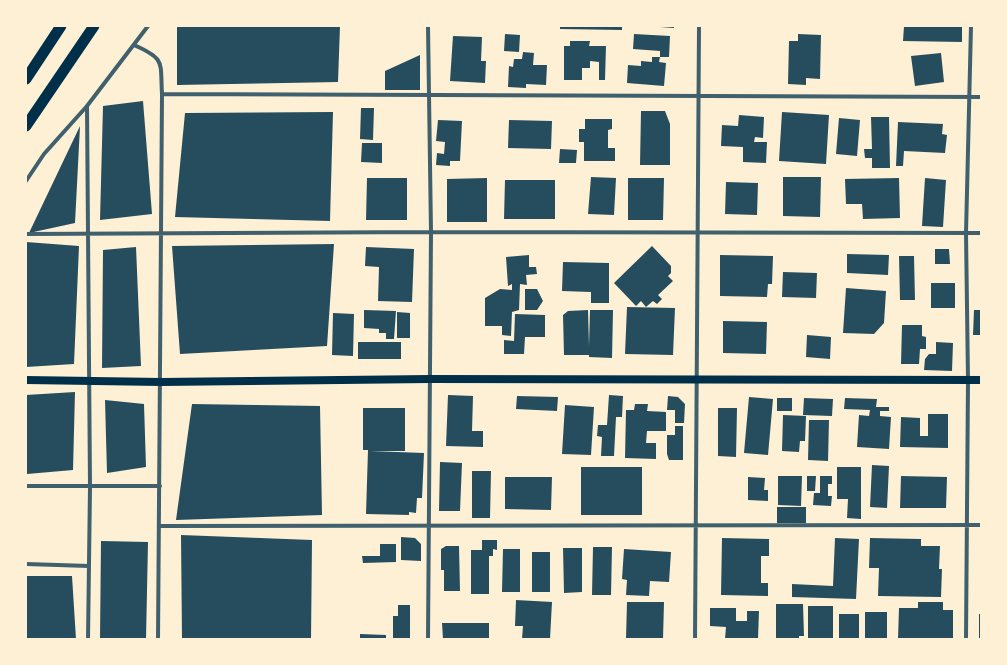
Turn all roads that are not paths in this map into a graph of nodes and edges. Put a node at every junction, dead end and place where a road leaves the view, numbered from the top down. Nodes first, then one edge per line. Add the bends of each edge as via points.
1 (61, 26) edge
2 (94, 26) edge
3 (148, 26) edge
4 (428, 26) edge
5 (699, 26) edge
6 (971, 26) edge
7 (134, 45) junction
8 (26, 79) edge
9 (162, 94) junction
10 (699, 95) junction
11 (430, 97) junction
12 (970, 97) junction
13 (981, 97) edge
14 (87, 106) junction
15 (26, 126) edge
16 (26, 181) edge
17 (88, 232) junction
18 (431, 232) junction
19 (698, 232) junction
20 (162, 233) junction
21 (966, 233) junction
22 (981, 233) edge
23 (26, 234) edge
24 (430, 379) junction
25 (26, 380) edge
26 (698, 380) junction
27 (968, 380) junction
28 (981, 380) edge
29 (89, 382) junction
30 (161, 382) junction
31 (26, 486) edge
32 (160, 486) junction
33 (90, 487) junction
34 (966, 525) junction
35 (981, 525) edge
36 (159, 526) junction
37 (429, 526) junction
38 (695, 527) junction
39 (26, 564) edge
40 (89, 566) junction
41 (88, 639) edge
42 (158, 639) edge
43 (428, 639) edge
44 (695, 639) edge
45 (966, 639) edge

1 - 8 highway
2 - 15 highway
3 - 7 street
4 - 11 street
5 - 10 street
6 - 12 street
7 - 9 street via 158,58
7 - 14 street
9 - 11 street
9 - 20 street
10 - 11 street
10 - 12 street
10 - 19 street
11 - 18 street
12 - 13 street
12 - 21 street
14 - 16 street via 44,154
14 - 17 street
17 - 20 street
17 - 23 street
17 - 29 street
18 - 19 street
18 - 20 street
18 - 24 street
19 - 21 street
19 - 26 street
20 - 30 street
21 - 22 street
21 - 27 street
24 - 26 main road
24 - 30 main road
24 - 37 street
25 - 29 main road
26 - 27 main road
26 - 38 street
27 - 28 main road
27 - 34 street
29 - 30 main road
29 - 33 street
30 - 32 street
31 - 33 street
32 - 33 street
32 - 36 street
33 - 40 street
34 - 35 street
34 - 38 street
34 - 45 street
36 - 37 street
36 - 42 street
37 - 38 street
37 - 43 street
38 - 44 street
39 - 40 street
40 - 41 street

